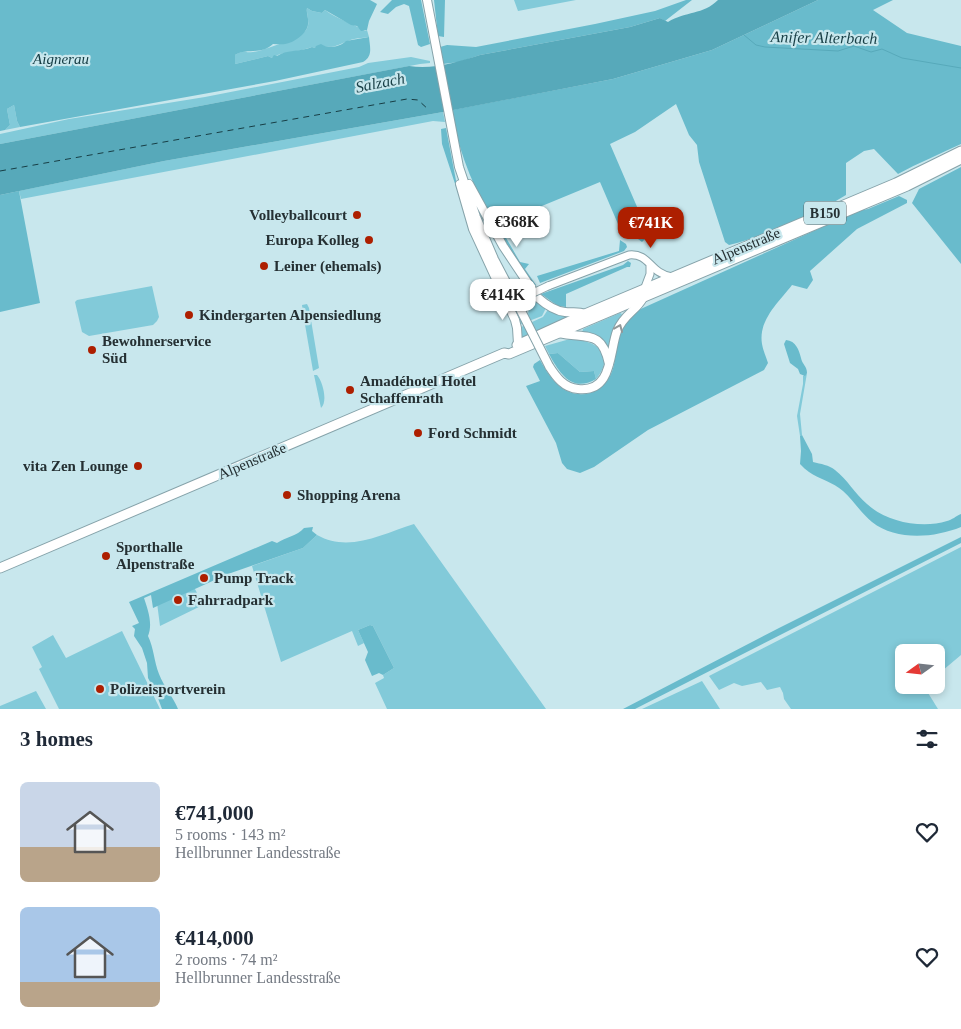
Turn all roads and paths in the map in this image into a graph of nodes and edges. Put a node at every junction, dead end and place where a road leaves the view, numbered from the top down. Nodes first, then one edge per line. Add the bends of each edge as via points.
1 (427, 0) edge
2 (961, 151) edge
3 (961, 159) edge
4 (459, 167) junction
5 (650, 266) junction
6 (672, 278) junction
7 (643, 294) junction
8 (516, 301) junction
9 (585, 314) junction
10 (559, 333) junction
11 (518, 344) junction
12 (504, 354) junction
13 (609, 366) junction
14 (0, 568) edge

1 - 4 main road
2 - 6 main road, Alpenstraße / B150 via 896,183
3 - 7 main road, Alpenstraße / B150 via 907,186
4 - 8 main road via 476,217
4 - 9 main road via 503,246 537,297 557,310
4 - 11 main road via 459,179 473,229 515,320
5 - 6 street
5 - 7 street
5 - 8 street, bridge via 642,256 629,255
6 - 7 main road, Alpenstraße / B150
7 - 9 main road, Alpenstraße / B150
7 - 10 main road, Alpenstraße / B150
13 -> 7 main road via 617,332
8 - 13 main road, bridge via 549,366 564,384 582,390 592,388 600,383
9 - 11 main road, Alpenstraße / B150
10 - 12 main road, Alpenstraße / B150
10 - 13 main road via 597,340 603,345
11 - 12 main road, Alpenstraße / B150
12 - 14 main road, Alpenstraße / B150

